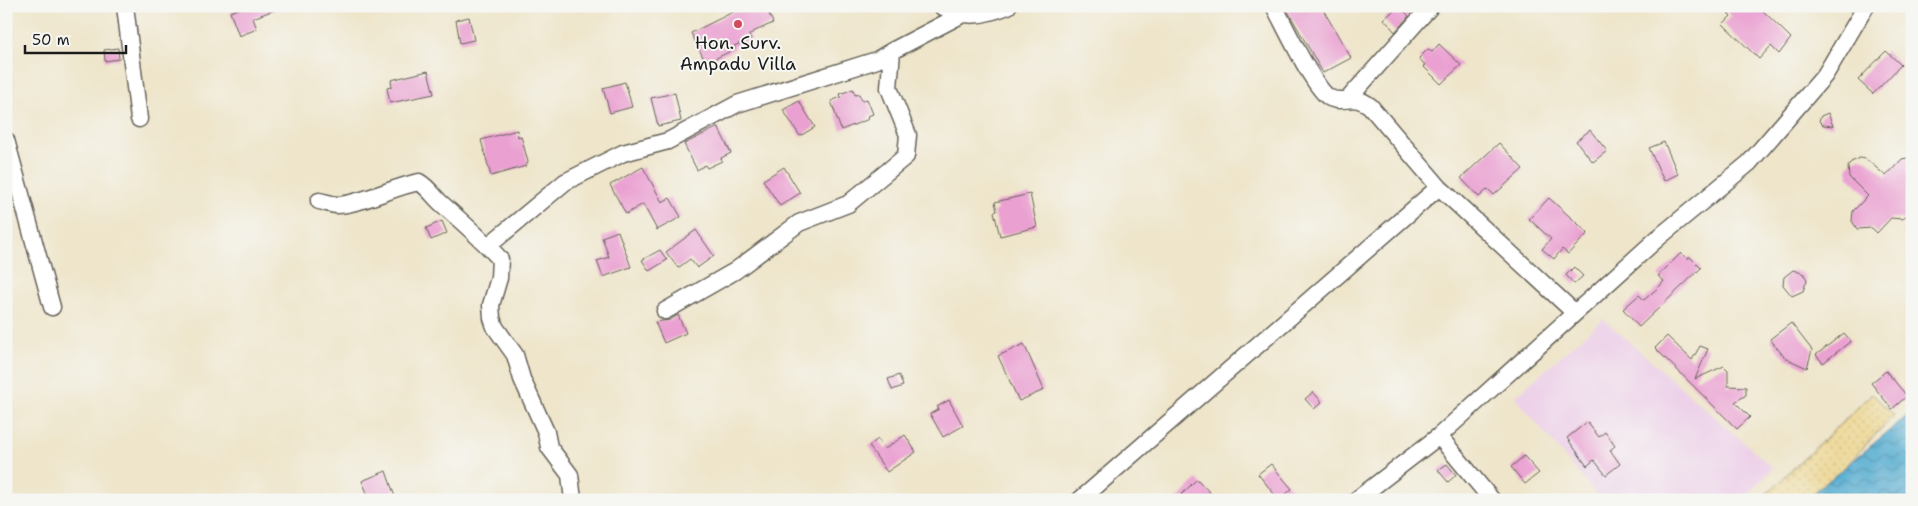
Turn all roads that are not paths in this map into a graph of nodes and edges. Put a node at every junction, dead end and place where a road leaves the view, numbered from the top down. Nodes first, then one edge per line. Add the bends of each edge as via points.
1 (125, 6) edge
2 (941, 6) edge
3 (1008, 6) edge
4 (1274, 6) edge
5 (1430, 6) edge
6 (1866, 6) edge
7 (961, 15) junction
8 (892, 51) junction
9 (1349, 98) junction
10 (139, 119) dead end
11 (6, 140) edge
12 (1439, 187) junction
13 (319, 201) dead end
14 (488, 246) junction
15 (52, 307) dead end
16 (665, 311) dead end
17 (1575, 313) junction
18 (1439, 436) junction
19 (573, 500) edge
20 (1080, 500) edge
21 (1356, 500) edge
22 (1492, 500) edge

1 - 10 street
2 - 7 street
3 - 7 street via 981,15
4 - 9 street via 1318,86 1330,98
5 - 9 street
6 - 17 street via 1825,75 1749,163 1658,238
7 - 8 street
8 - 14 street via 876,60 737,104 668,140 623,153 565,182
8 - 16 street via 889,88 908,135 906,156 848,204 799,223 735,271
9 - 12 street via 1361,99 1370,106
11 - 15 street
12 - 17 street
12 - 20 street
13 - 14 street via 337,205 419,182
14 - 19 street via 500,259 501,268 491,305 495,327 514,355 546,432 548,447 570,475
17 - 18 street
18 - 21 street
18 - 22 street

